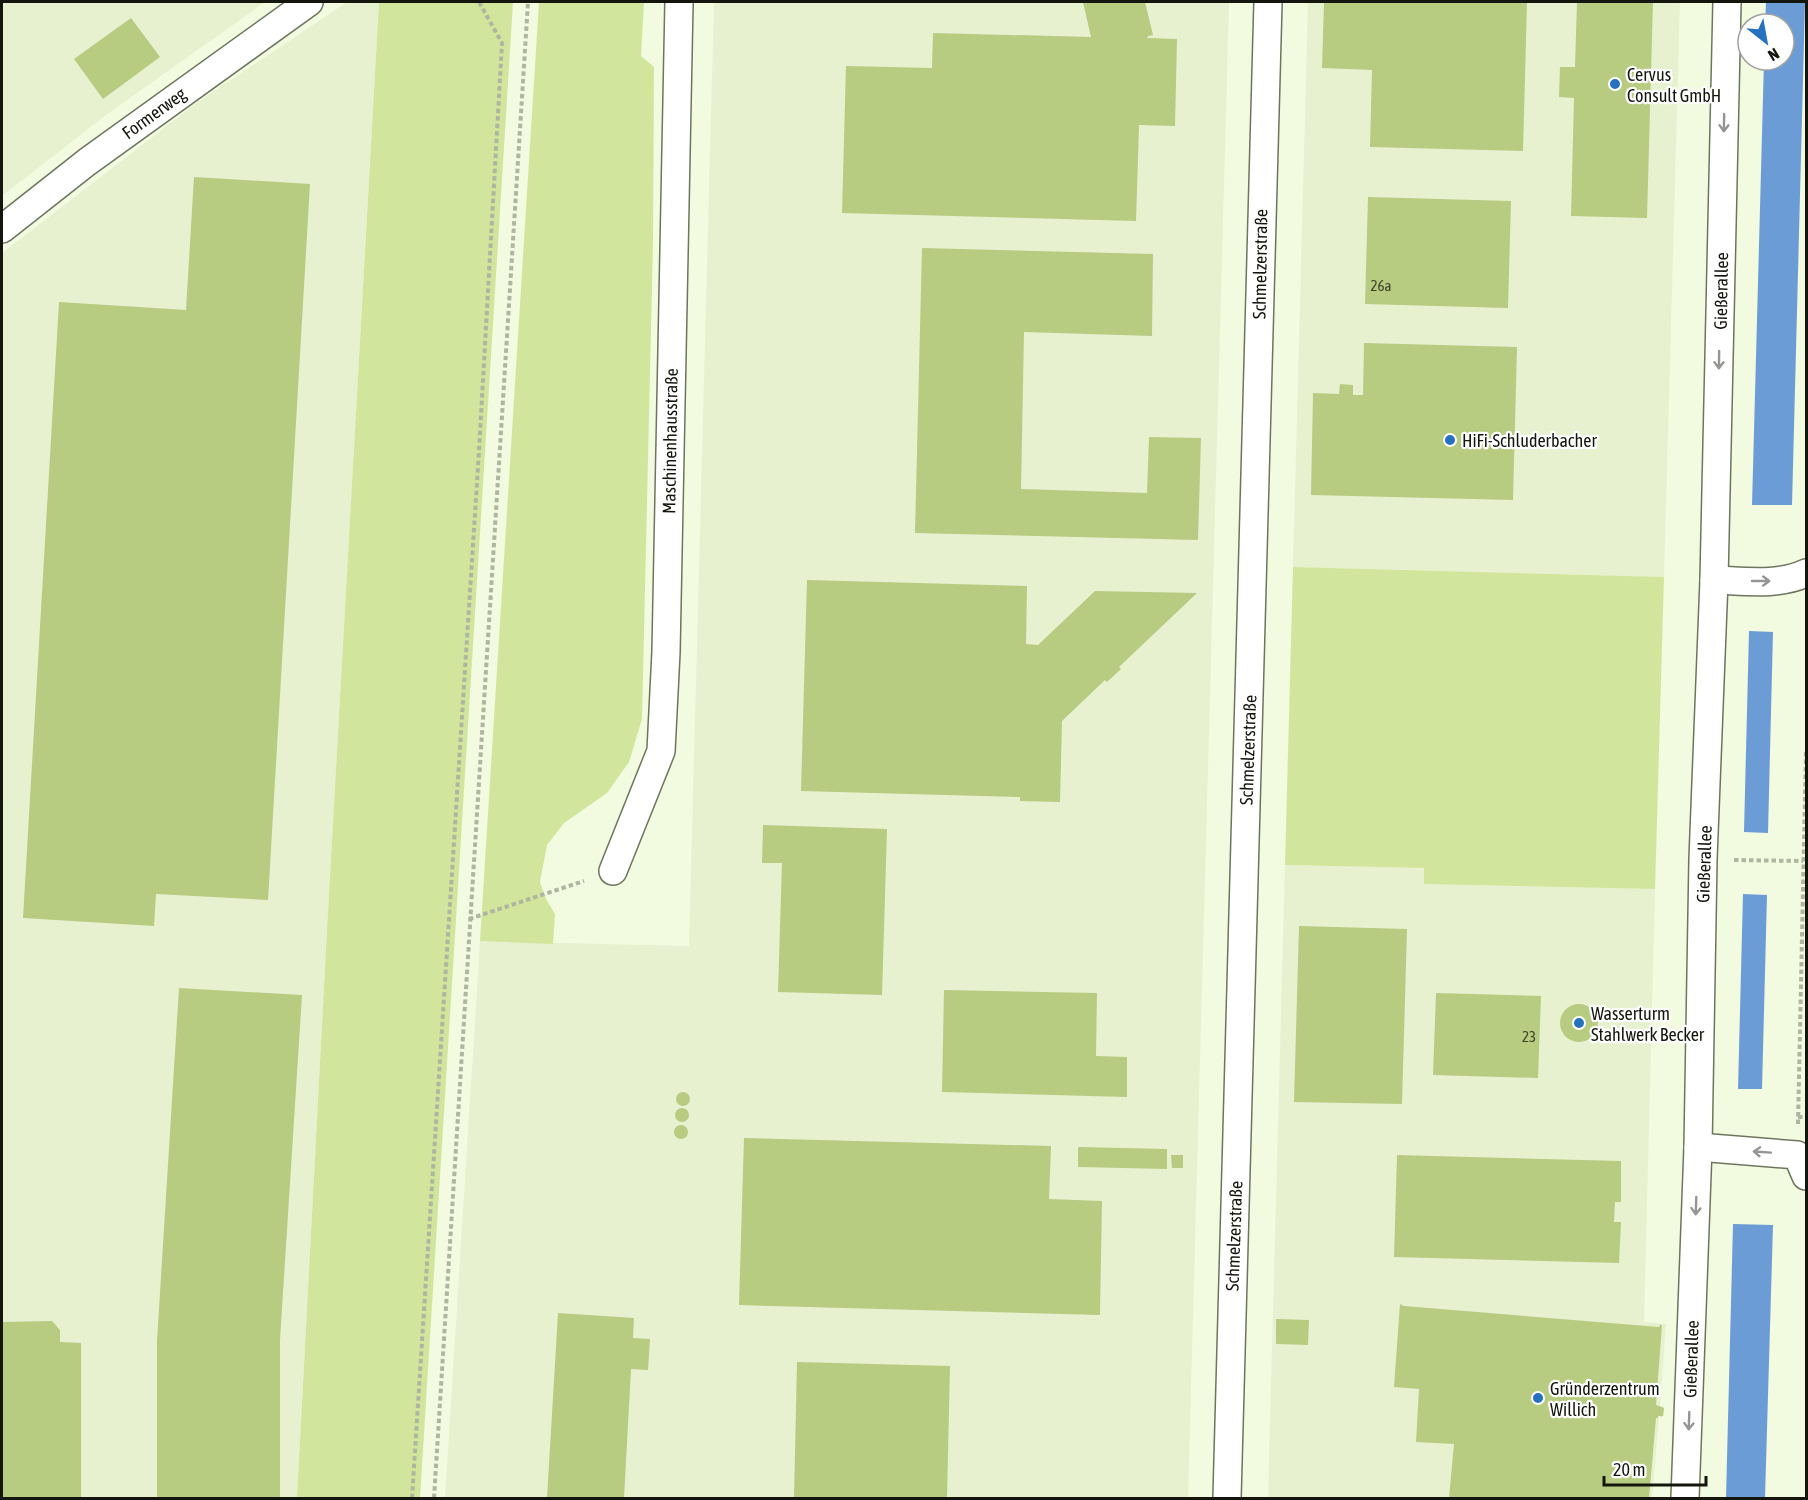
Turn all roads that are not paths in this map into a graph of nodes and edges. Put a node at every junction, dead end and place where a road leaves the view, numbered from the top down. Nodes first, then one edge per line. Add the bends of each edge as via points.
1 (309, 2) edge
2 (679, 2) edge
3 (1268, 2) edge
4 (1727, 2) edge
5 (2, 229) edge
6 (1806, 573) edge
7 (1714, 580) junction
8 (613, 871) road end
9 (1698, 1147) junction
10 (1802, 1166) edge
11 (1227, 1498) edge
12 (1685, 1498) edge

1 - 5 street, Formerweg via 87,162
2 - 8 street, Maschinenhausstraße via 661,751
3 - 11 street, Schmelzerstraße
4 -> 7 street, Gießerallee
7 -> 6 street via 1778,581
7 - 9 street, Gießerallee via 1703,860
10 -> 9 street
9 -> 12 street, Gießerallee

